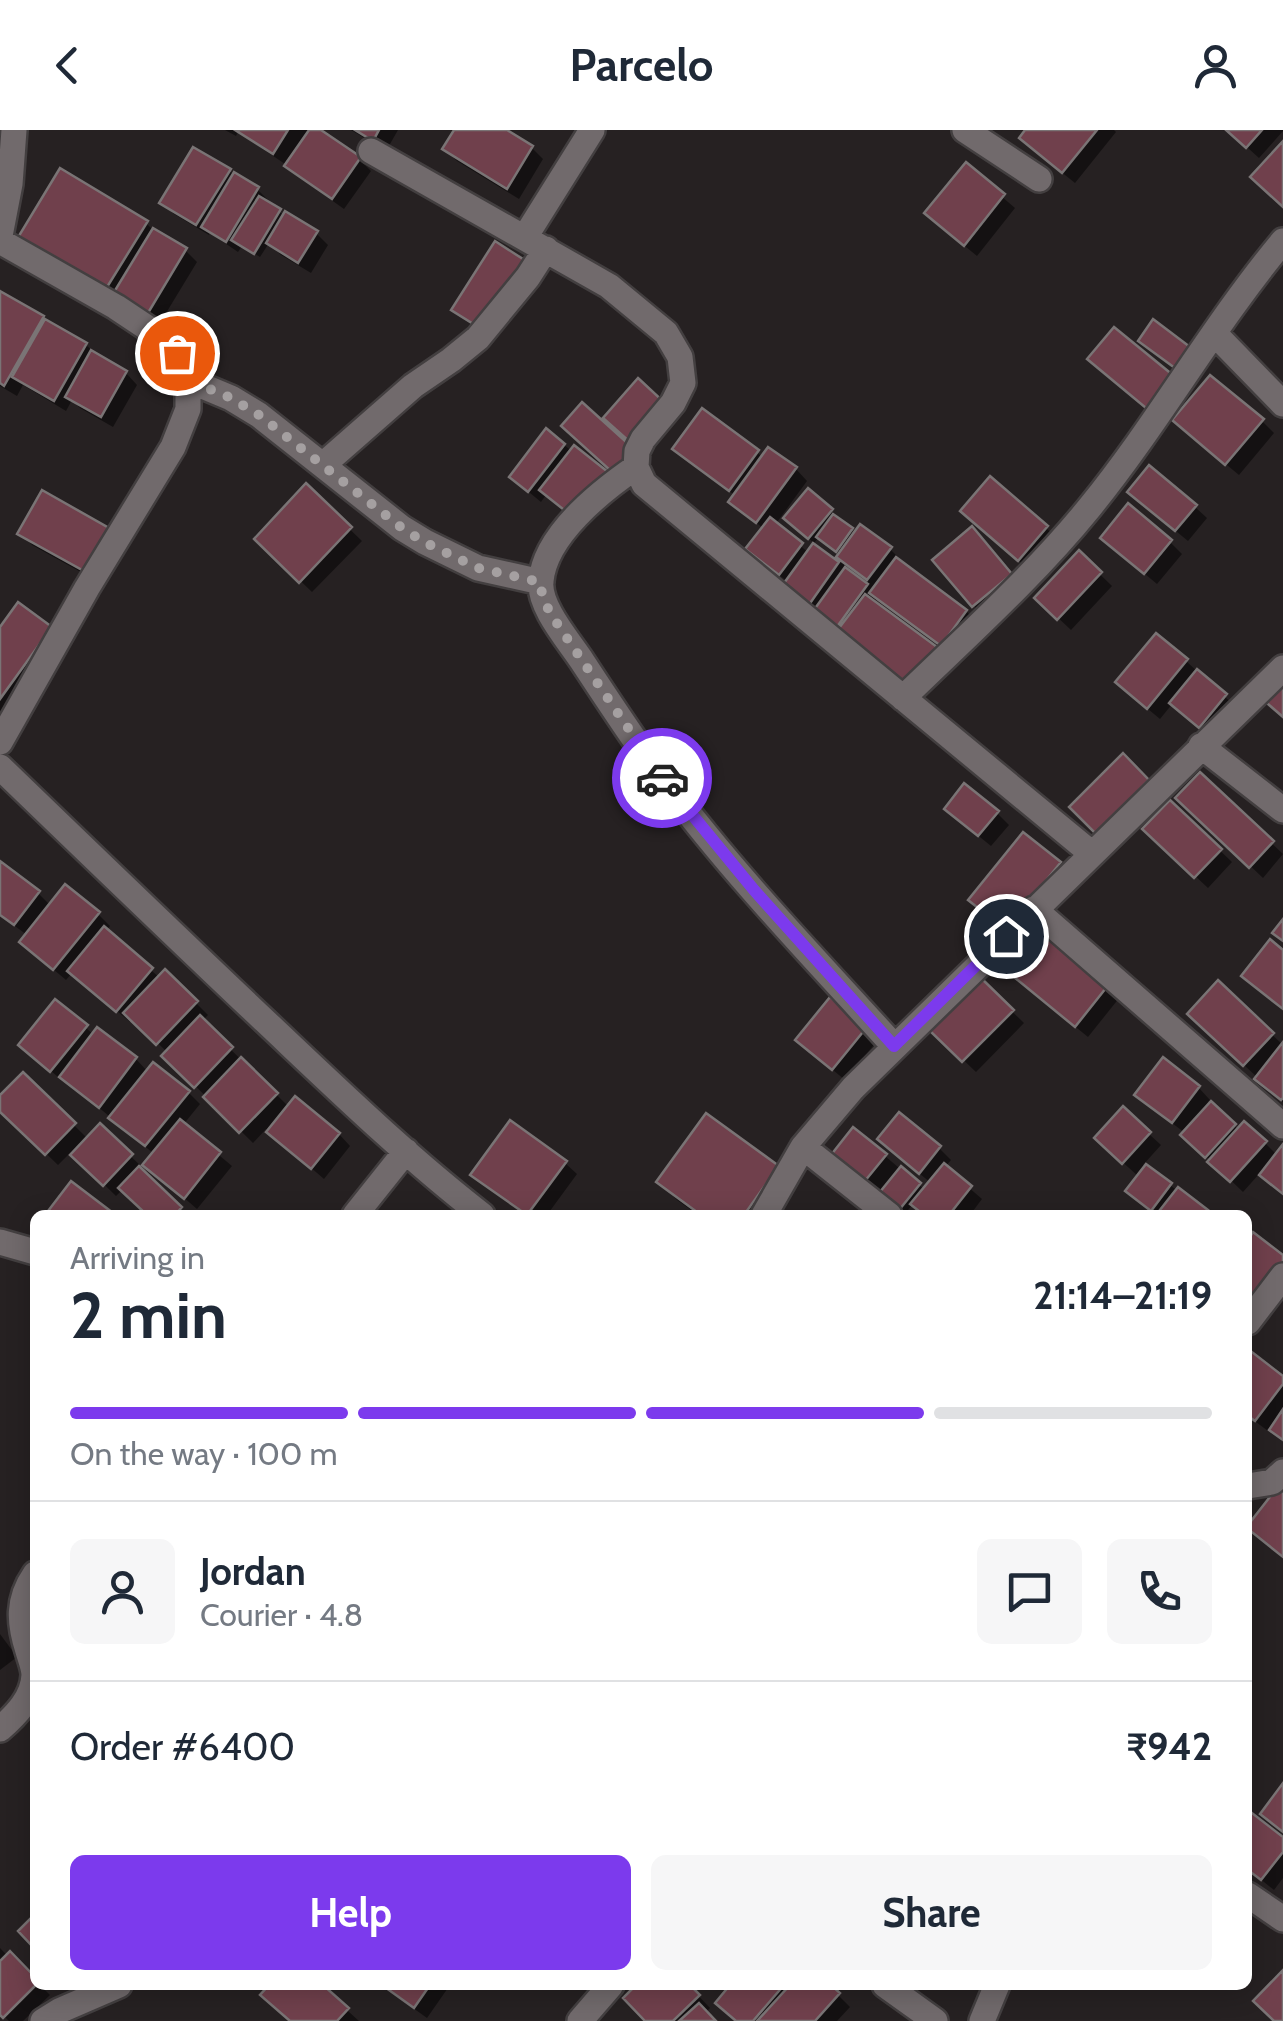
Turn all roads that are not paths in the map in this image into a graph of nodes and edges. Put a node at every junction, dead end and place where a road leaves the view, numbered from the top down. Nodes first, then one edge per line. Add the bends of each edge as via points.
1 (14, 130) edge
2 (592, 130) edge
3 (966, 130) edge
4 (371, 151) dead end
5 (1039, 179) dead end
6 (0, 239) edge
7 (1283, 241) edge
8 (536, 243) junction
9 (1215, 334) junction
10 (188, 380) junction
11 (1283, 404) edge
12 (324, 464) junction
13 (636, 467) junction
14 (540, 582) junction
15 (1283, 668) edge
16 (904, 698) junction
17 (0, 742) edge
18 (1201, 746) junction
19 (0, 767) edge
20 (1283, 810) edge
21 (1092, 852) junction
22 (1034, 909) junction
23 (894, 1046) junction
24 (1283, 1126) edge
25 (802, 1147) junction
26 (406, 1151) junction
27 (360, 1210) edge
28 (476, 1210) edge
29 (767, 1210) edge
30 (883, 1210) edge
31 (0, 1242) edge
32 (30, 1251) edge
33 (1283, 1276) edge
34 (1252, 1317) edge
35 (1283, 1472) edge
36 (1252, 1485) edge
37 (30, 1584) edge
38 (30, 1660) edge
39 (30, 1689) edge
40 (0, 1729) edge
41 (1252, 1898) edge
42 (1283, 1919) edge
43 (108, 1990) edge
44 (607, 1990) edge
45 (892, 1990) edge
46 (995, 1990) edge
47 (44, 2021) edge
48 (580, 2021) edge
49 (935, 2021) edge
50 (982, 2021) edge

1 - 6 street
2 - 8 street
3 - 5 street
4 - 8 street
6 - 10 street via 156,333 177,353
7 - 9 street
8 - 12 street via 520,288 478,338
8 - 13 street via 644,313 680,357 683,382 643,439
9 - 11 street
9 - 16 street via 1058,545
10 - 12 street via 259,415
10 - 17 street via 188,408 173,447
12 - 14 street via 424,542 478,568
13 - 14 street via 580,512 558,540
13 - 16 street via 662,500
14 - 23 street via 552,616 664,780
15 - 18 street
16 - 21 street
18 - 20 street
18 - 21 street
19 - 26 street
21 - 22 street
22 - 23 street
22 - 24 street
23 - 25 street
25 - 29 street
25 - 30 street
26 - 27 street
26 - 28 street
31 - 32 street
33 - 34 street
35 - 36 street
37 - 38 street via 20,1614
39 - 40 street
41 - 42 street
43 - 47 street
44 - 48 street
45 - 49 street
46 - 50 street

